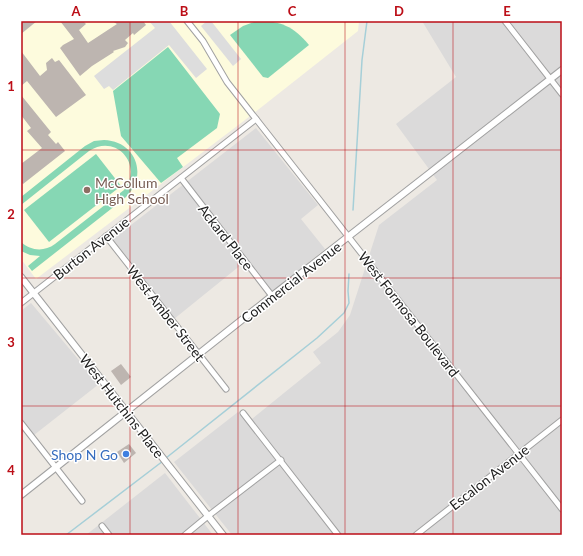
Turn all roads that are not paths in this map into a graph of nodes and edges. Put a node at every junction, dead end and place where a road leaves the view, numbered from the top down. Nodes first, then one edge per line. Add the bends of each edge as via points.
1 (187, 21) edge
2 (505, 21) edge
3 (562, 70) edge
4 (550, 79) junction
5 (562, 94) edge
6 (256, 119) junction
7 (180, 178) junction
8 (106, 236) junction
9 (349, 237) junction
10 (21, 277) edge
11 (34, 293) junction
12 (272, 296) junction
13 (21, 303) edge
14 (198, 354) junction
15 (226, 389) dead end
16 (127, 412) junction
17 (243, 413) dead end
18 (562, 420) edge
19 (21, 423) edge
20 (519, 454) junction
21 (281, 460) junction
22 (56, 468) junction
23 (21, 495) edge
24 (82, 501) dead end
25 (562, 509) edge
26 (208, 516) junction
27 (102, 526) dead end
28 (109, 535) edge
29 (186, 535) edge
30 (223, 535) edge
31 (338, 535) edge
32 (416, 535) edge

1 - 6 street, West Formosa Boulevard via 206,46 227,82
2 - 4 street
3 - 4 street, Commercial Avenue
4 - 5 street
4 - 9 street, Commercial Avenue
6 - 7 street, Burton Avenue
6 - 9 street, West Formosa Boulevard
7 - 8 street, Burton Avenue
7 - 12 street, Ackard Place
8 - 11 street, Burton Avenue
8 - 14 street, West Amber Street
9 - 12 street, Commercial Avenue
9 - 20 street, West Formosa Boulevard
10 - 11 street, West Hutchins Place
11 - 13 street, Burton Avenue
11 - 16 street, West Hutchins Place
12 - 14 street, Commercial Avenue
14 - 15 street, West Amber Street
14 - 16 street, Commercial Avenue
16 - 22 street, Commercial Avenue
16 - 26 street, West Hutchins Place
17 - 21 street
18 - 20 street, Escalon Avenue
19 - 22 street
20 - 25 street, West Formosa Boulevard
20 - 32 street, Escalon Avenue
21 - 26 street
21 - 31 street
22 - 23 street, Commercial Avenue
22 - 24 street
26 - 29 street
26 - 30 street, West Hutchins Place
27 - 28 street

